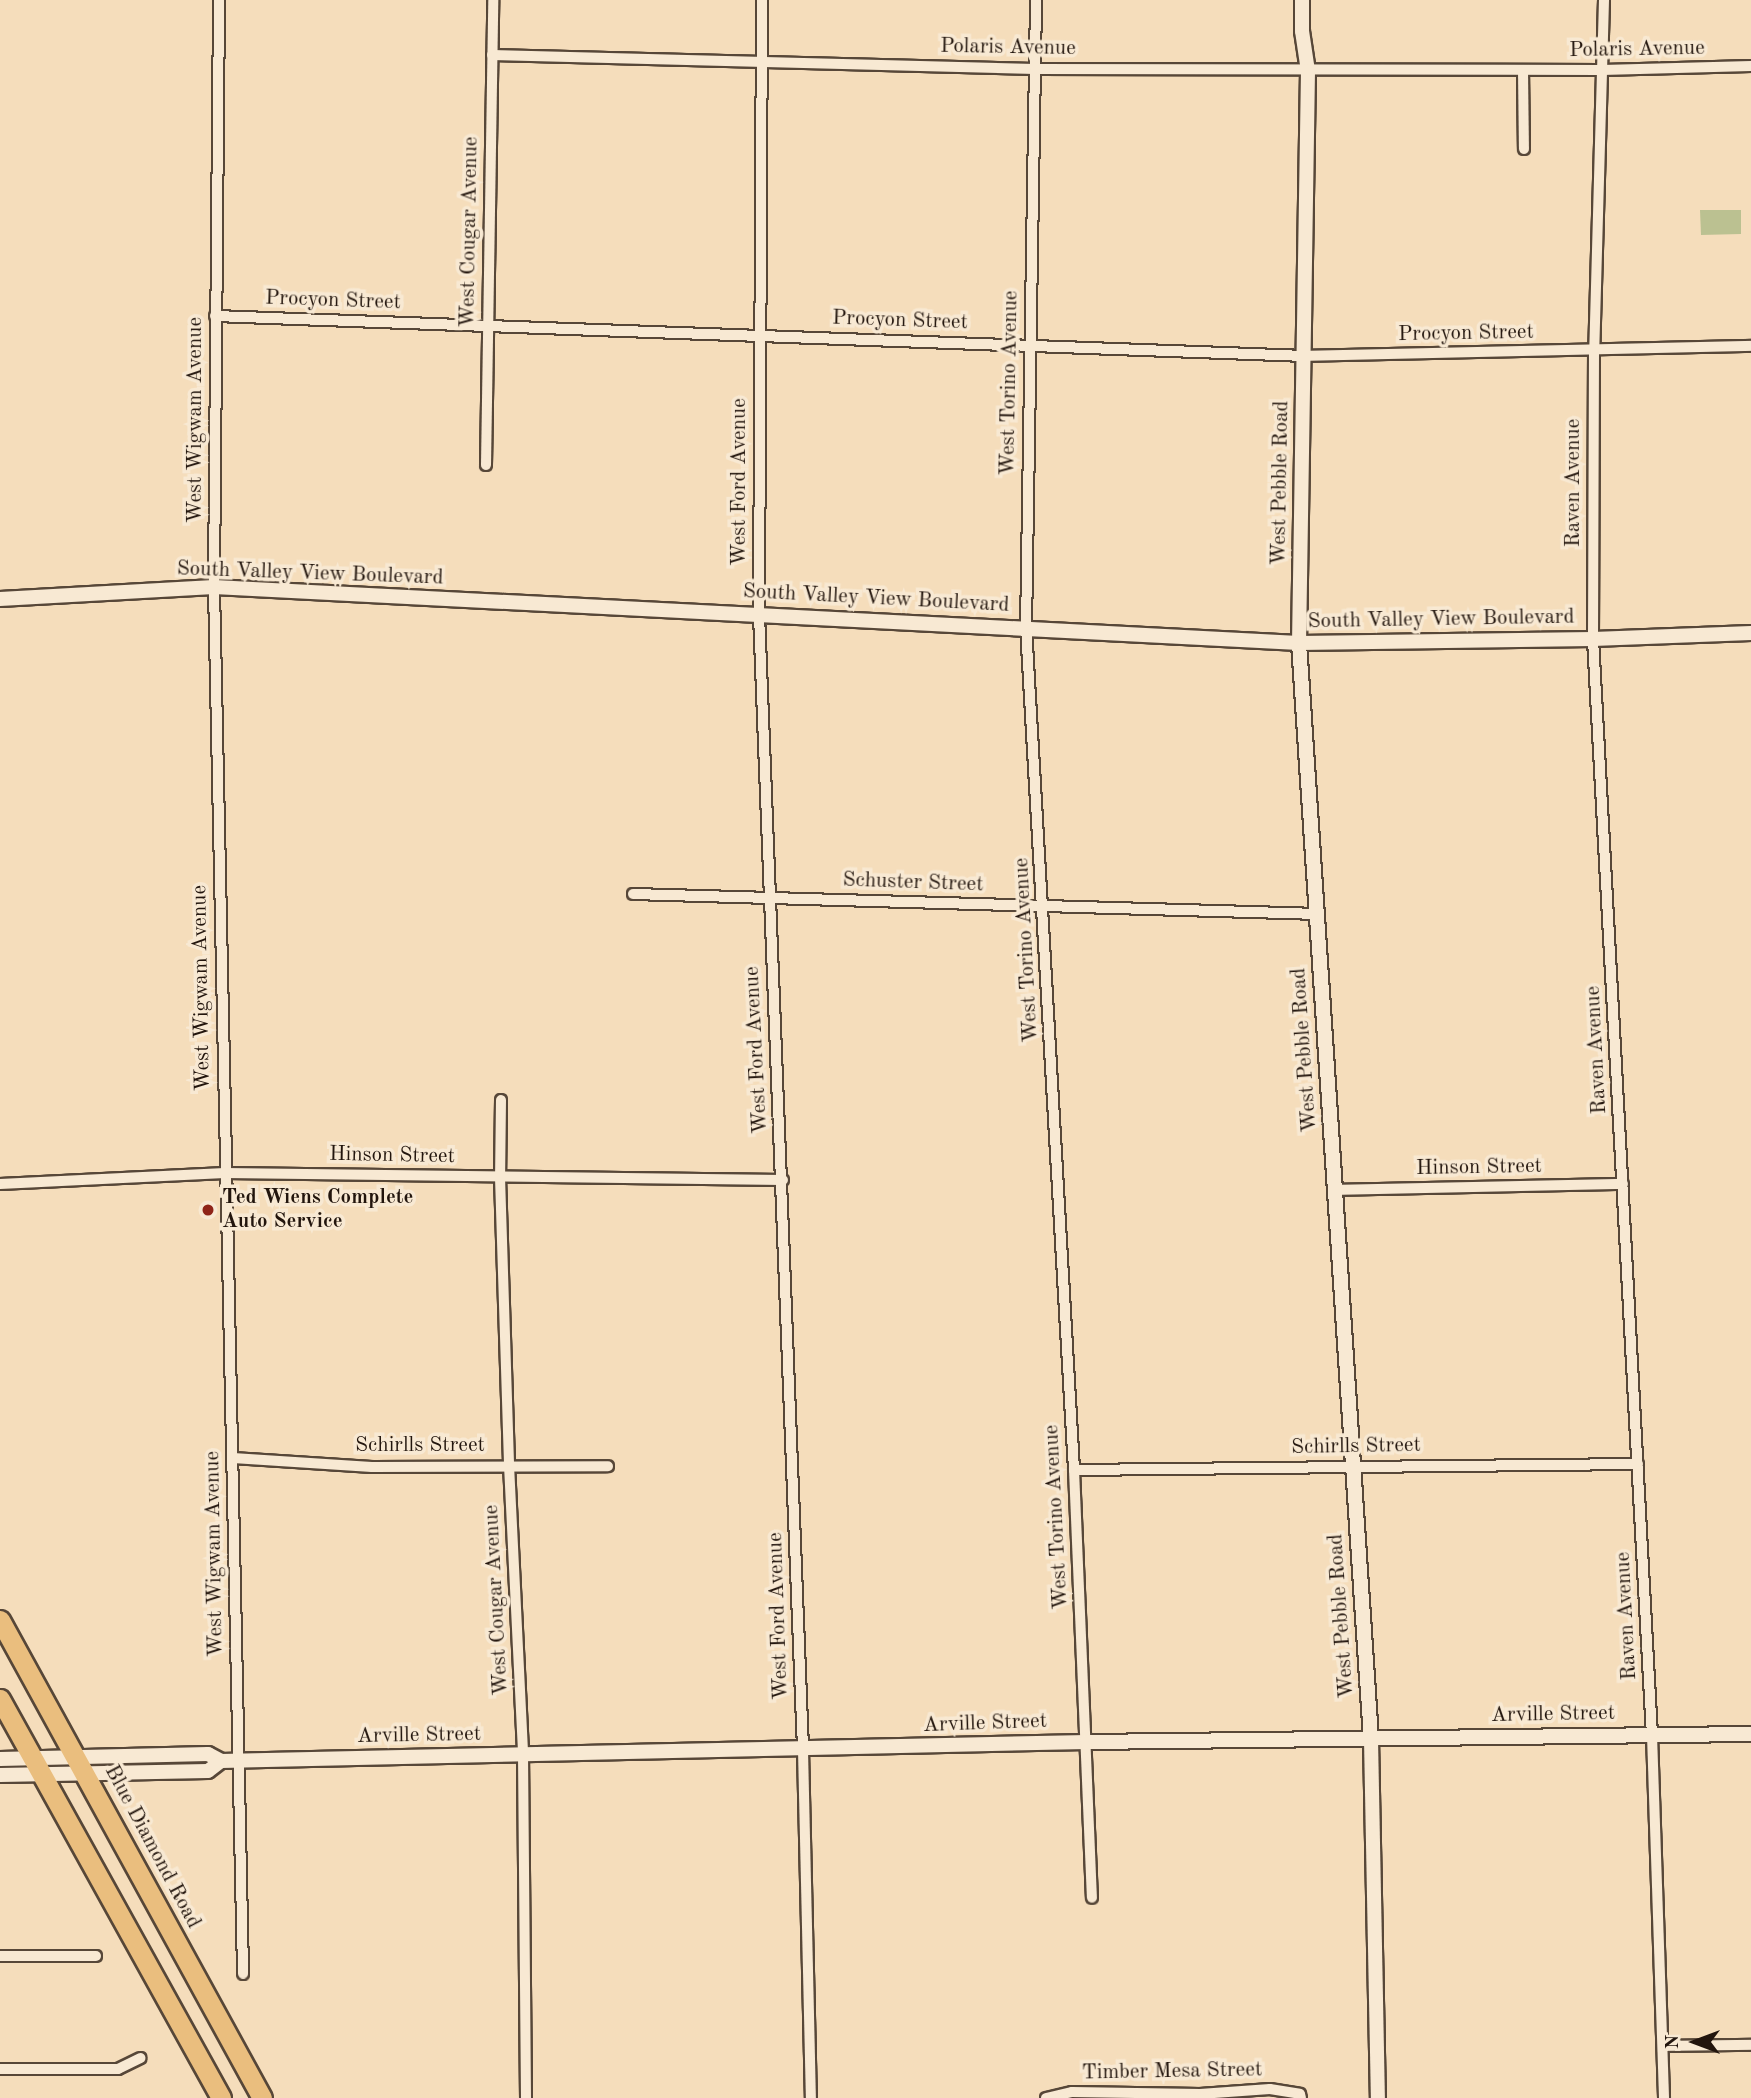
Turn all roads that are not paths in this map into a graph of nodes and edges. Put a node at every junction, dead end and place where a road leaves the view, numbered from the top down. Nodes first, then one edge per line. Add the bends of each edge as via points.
1 (219, 0) edge
2 (492, 0) edge
3 (762, 0) edge
4 (1036, 0) edge
5 (1302, 0) edge
6 (1604, 0) edge
7 (492, 55) junction
8 (762, 63) junction
9 (1751, 66) edge
10 (1035, 69) junction
11 (1308, 71) junction
12 (1523, 71) junction
13 (1602, 71) junction
14 (1524, 149) dead end
15 (215, 316) junction
16 (488, 327) junction
17 (760, 335) junction
18 (1030, 345) junction
19 (1751, 346) edge
20 (1594, 352) junction
21 (1304, 356) junction
22 (486, 465) dead end
23 (214, 587) junction
24 (0, 599) edge
25 (759, 614) junction
26 (1026, 627) junction
27 (1751, 633) edge
28 (1593, 639) junction
29 (1299, 643) junction
30 (633, 894) dead end
31 (769, 898) junction
32 (1044, 905) junction
33 (1317, 914) junction
34 (501, 1100) dead end
35 (225, 1173) junction
36 (500, 1177) junction
37 (783, 1180) junction
38 (0, 1184) edge
39 (1623, 1184) junction
40 (1335, 1191) junction
41 (233, 1458) junction
42 (1638, 1464) junction
43 (509, 1465) junction
44 (608, 1466) dead end
45 (1353, 1467) junction
46 (1074, 1470) junction
47 (0, 1620) edge
48 (0, 1699) edge
49 (1751, 1734) edge
50 (1652, 1735) junction
51 (1371, 1739) junction
52 (1087, 1742) junction
53 (803, 1750) junction
54 (523, 1754) junction
55 (0, 1759) edge
56 (238, 1761) junction
57 (82, 1765) junction
58 (37, 1766) junction
59 (0, 1775) edge
60 (1093, 1898) dead end
61 (0, 1956) edge
62 (96, 1956) dead end
63 (243, 1974) dead end
64 (1751, 2045) edge
65 (1663, 2046) junction
66 (141, 2057) dead end
67 (0, 2069) edge
68 (1200, 2096) edge
69 (1300, 2096) edge
70 (221, 2098) edge
71 (262, 2098) edge
72 (526, 2098) edge
73 (811, 2098) edge
74 (1046, 2098) edge
75 (1378, 2098) edge
76 (1664, 2098) edge

1 - 15 street, West Wigwam Avenue
2 - 7 street, West Cougar Avenue
3 - 8 street, West Ford Avenue
4 - 10 street, West Torino Avenue
5 - 11 street, West Pebble Road
6 - 13 street, Raven Avenue
7 - 8 street, Polaris Avenue
7 - 16 street, West Cougar Avenue
8 - 10 street, Polaris Avenue
8 - 17 street, West Ford Avenue
9 - 13 street, Polaris Avenue
10 - 11 street, Polaris Avenue
10 - 18 street, West Torino Avenue
11 - 12 street, Polaris Avenue
11 - 21 street, West Pebble Road
12 - 13 street, Polaris Avenue
12 - 14 street
13 - 20 street, Raven Avenue
15 - 16 street, Procyon Street
15 - 23 street, West Wigwam Avenue
16 - 17 street, Procyon Street
16 - 22 street, West Cougar Avenue
17 - 18 street, Procyon Street
17 - 25 street, West Ford Avenue
18 - 21 street, Procyon Street
18 - 26 street, West Torino Avenue
19 - 20 street, Procyon Street
20 - 21 street, Procyon Street
20 - 28 street, Raven Avenue
21 - 29 street, West Pebble Road
23 - 24 street, South Valley View Boulevard
23 - 25 street, South Valley View Boulevard
23 - 35 street, West Wigwam Avenue
25 - 26 street, South Valley View Boulevard
25 - 31 street, West Ford Avenue
26 - 29 street, South Valley View Boulevard
26 - 32 street, West Torino Avenue
27 - 28 street, South Valley View Boulevard
28 - 29 street, South Valley View Boulevard
28 - 39 street, Raven Avenue
29 - 33 street, West Pebble Road
30 - 31 street, Schuster Street
31 - 32 street, Schuster Street
31 - 37 street, West Ford Avenue
32 - 33 street, Schuster Street
32 - 46 street, West Torino Avenue
33 - 40 street, West Pebble Road
34 - 36 street, West Cougar Avenue
35 - 36 street, Hinson Street
35 - 38 street, Hinson Street
35 - 41 street, West Wigwam Avenue
36 - 37 street, Hinson Street
36 - 43 street, West Cougar Avenue
37 - 53 street, West Ford Avenue
39 - 40 street, Hinson Street
39 - 42 street, Raven Avenue
40 - 45 street, West Pebble Road
41 - 43 street, Schirlls Street via 372,1467
41 - 56 street, West Wigwam Avenue
42 - 45 street, Schirlls Street
42 - 50 street, Raven Avenue
43 - 44 street, Schirlls Street
43 - 54 street, West Cougar Avenue
45 - 46 street, Schirlls Street
45 - 51 street, West Pebble Road
46 - 52 street, West Torino Avenue
47 - 57 highway, Blue Diamond Road
48 - 58 highway
49 - 50 street, Arville Street
50 - 51 street, Arville Street
50 - 65 street, Raven Avenue
51 - 52 street, Arville Street
51 - 75 street, West Pebble Road
52 - 53 street, Arville Street
52 - 60 street, West Torino Avenue
53 - 54 street, Arville Street
53 - 73 street, West Ford Avenue
54 - 56 street, Arville Street
54 - 72 street, West Cougar Avenue
55 - 58 street, Arville Street
56 - 57 street, Arville Street via 221,1761 208,1770
56 - 63 street, West Wigwam Avenue
57 - 58 street, Arville Street
57 - 71 highway, Blue Diamond Road
58 - 59 street, Arville Street
58 - 70 highway
61 - 62 street
64 - 65 street
65 - 76 street, Raven Avenue
66 - 67 street via 118,2069
68 - 69 street, Timber Mesa Street via 1270,2089
68 - 74 street, Timber Mesa Street via 1072,2092

